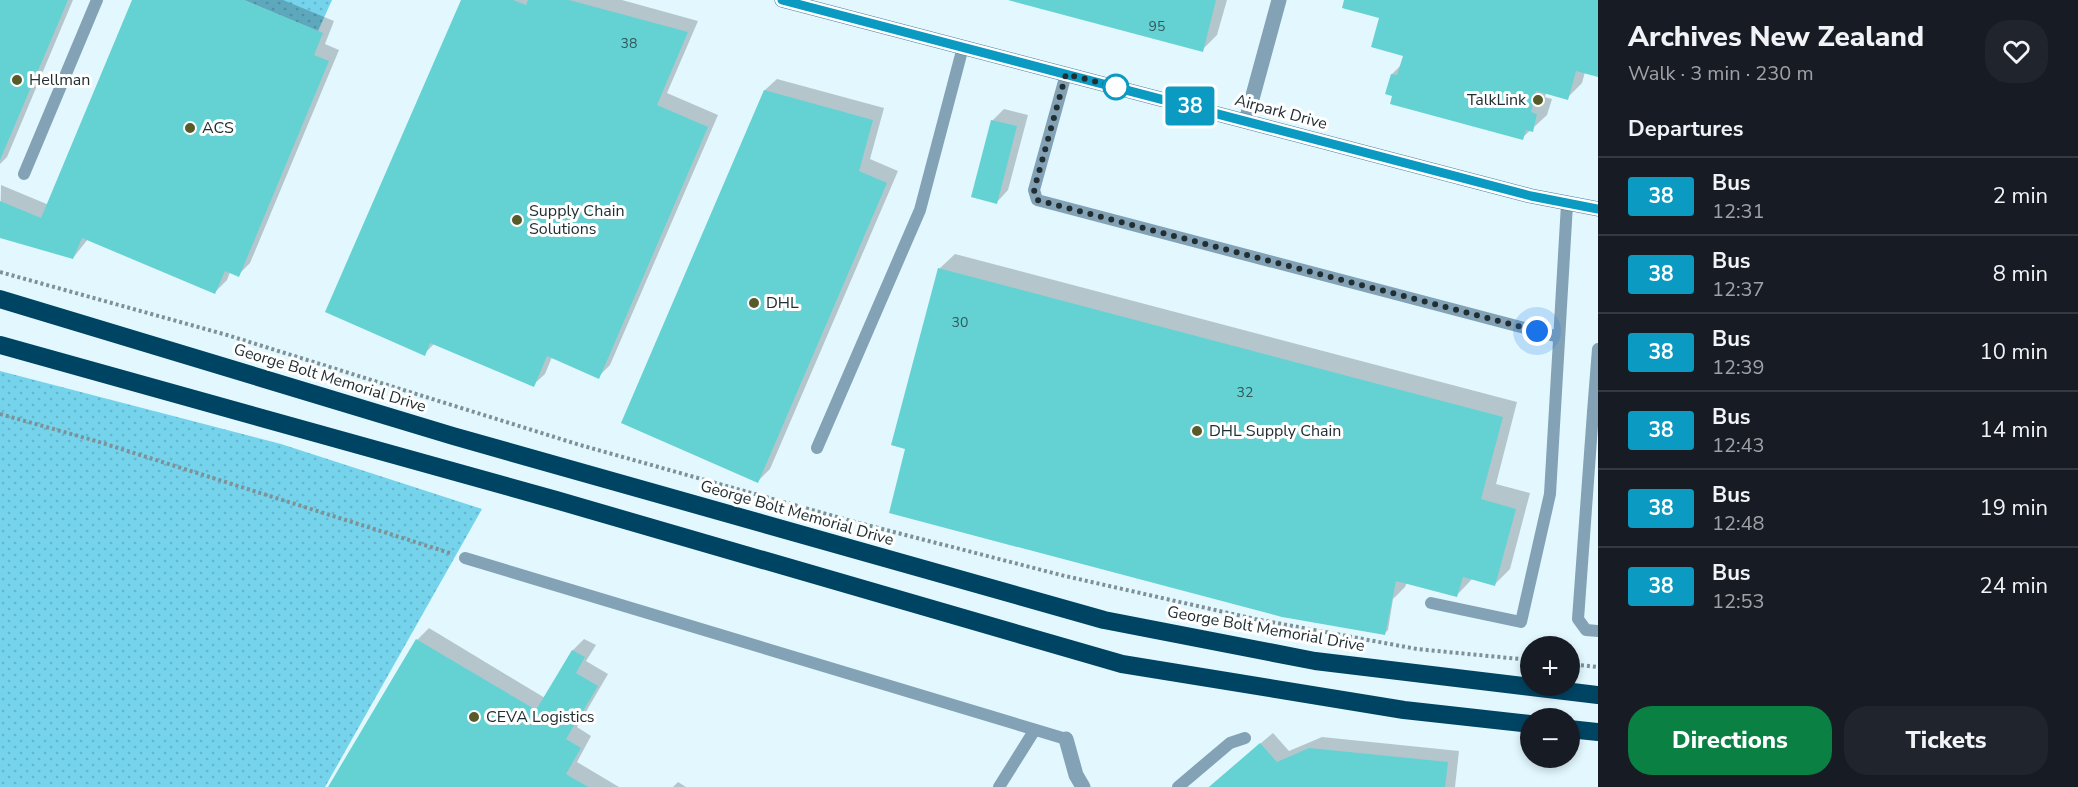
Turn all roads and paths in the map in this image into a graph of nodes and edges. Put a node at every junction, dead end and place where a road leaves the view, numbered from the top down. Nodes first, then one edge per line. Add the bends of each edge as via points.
1 (97, 0) edge
2 (782, 0) edge
3 (1279, 0) edge
4 (963, 47) junction
5 (1066, 74) junction
6 (1246, 121) junction
7 (24, 174) dead end
8 (1567, 204) junction
9 (1598, 209) edge
10 (0, 272) edge
11 (0, 299) edge
12 (1559, 337) junction
13 (0, 345) edge
14 (1598, 349) edge
15 (1595, 412) edge
16 (0, 414) edge
17 (817, 448) dead end
18 (465, 558) joint
19 (1431, 603) dead end
20 (1598, 631) edge
21 (1520, 659) edge
22 (1580, 665) edge
23 (1598, 667) edge
24 (1598, 695) edge
25 (1520, 723) edge
26 (1580, 730) edge
27 (1034, 731) junction
28 (1598, 732) edge
29 (1245, 738) dead end
30 (1066, 739) joint
31 (999, 787) edge
32 (1083, 787) edge
33 (1178, 787) edge

1 - 7 lane
2 - 4 street, Airpark Drive
3 - 6 street
4 - 5 street, Airpark Drive
4 - 17 lane via 920,210
5 - 6 street, Airpark Drive
5 - 12 lane via 1034,190 1037,200
6 - 8 street, Airpark Drive
8 - 9 street, Airpark Drive
8 - 12 lane
10 - 21 path via 227,335 580,445 1065,576 1255,619 1417,649
11 - 24 highway, George Bolt Memorial Drive via 453,436 1104,620 1315,661
12 - 19 lane via 1550,494 1521,622
13 - 25 highway via 1122,664 1404,710
14 - 15 lane
15 - 20 lane via 1578,619 1586,630
16 - 18 path
18 - 27 lane
22 - 23 path
26 - 28 highway
27 - 30 lane
27 - 31 lane
29 - 33 lane via 1230,743
30 - 32 street

